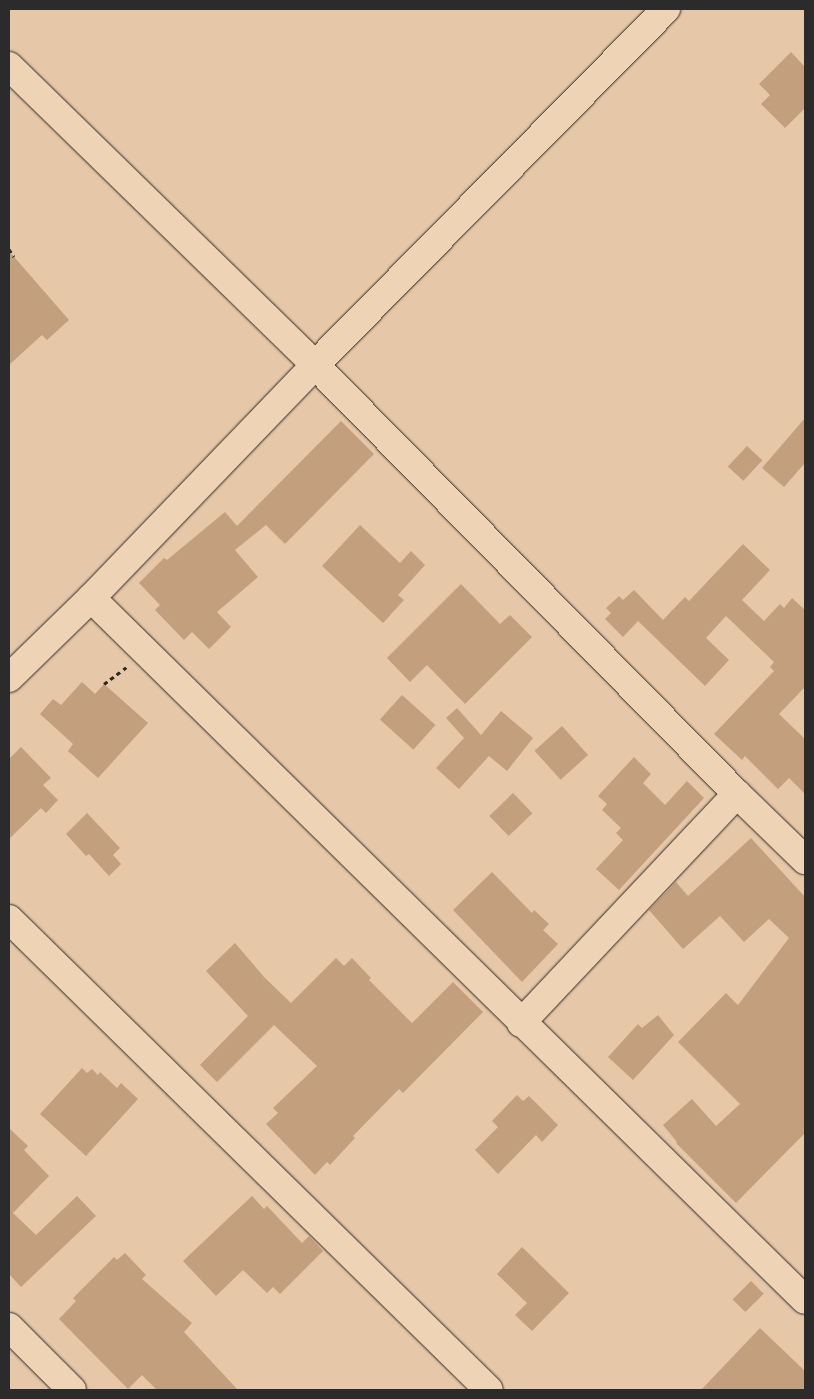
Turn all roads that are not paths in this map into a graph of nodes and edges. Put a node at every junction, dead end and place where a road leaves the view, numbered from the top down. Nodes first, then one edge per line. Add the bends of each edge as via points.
1 (666, 9) edge
2 (9, 66) edge
3 (315, 365) junction
4 (92, 598) junction
5 (9, 678) edge
6 (737, 794) junction
7 (805, 860) edge
8 (9, 919) edge
9 (521, 1022) junction
10 (805, 1300) edge
11 (9, 1327) edge
12 (72, 1390) edge
13 (490, 1390) edge

1 - 3 street
2 - 3 street
3 - 4 street
3 - 6 street
4 - 5 street
4 - 9 street
6 - 7 street
6 - 9 street
8 - 13 street
9 - 10 street
11 - 12 street

